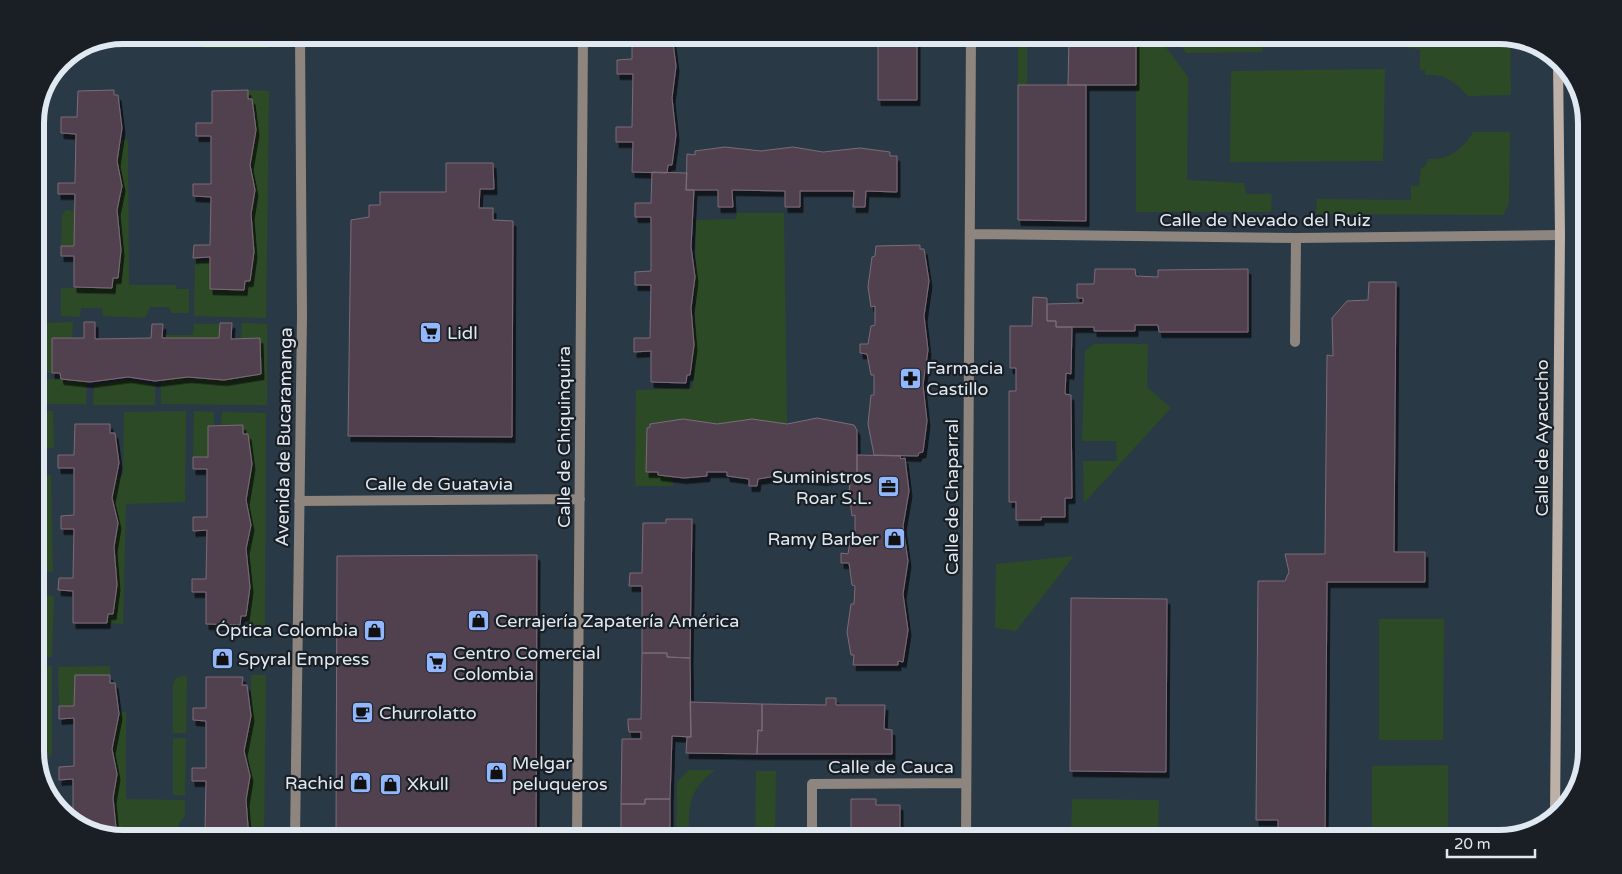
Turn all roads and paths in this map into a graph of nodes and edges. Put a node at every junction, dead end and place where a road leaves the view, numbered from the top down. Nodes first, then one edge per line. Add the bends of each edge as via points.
1 (300, 44) edge
2 (583, 44) edge
3 (971, 44) edge
4 (1558, 70) edge
5 (970, 234) junction
6 (1560, 235) junction
7 (1296, 238) junction
8 (1296, 338) dead end
9 (580, 500) junction
10 (299, 501) junction
11 (966, 783) junction
12 (1555, 807) edge
13 (295, 830) edge
14 (577, 830) edge
15 (812, 830) edge
16 (966, 830) edge

1 - 10 street, Avenida de Bucaramanga via 302,316
2 - 9 street, Calle de Chiquinquira
3 - 5 street, Calle de Chaparral
4 - 6 main road, Calle de Ayacucho
5 - 7 street, Calle de Nevado del Ruiz
5 - 11 street, Calle de Chaparral
6 - 7 street, Calle de Nevado del Ruiz
6 - 12 main road, Calle de Ayacucho
7 - 8 street
9 - 10 street, Calle de Guatavia
9 - 14 street, Calle de Chiquinquira
10 - 13 street, Avenida de Bucaramanga
11 - 15 street, Calle de Cauca via 812,784
11 - 16 street, Calle de Chaparral

